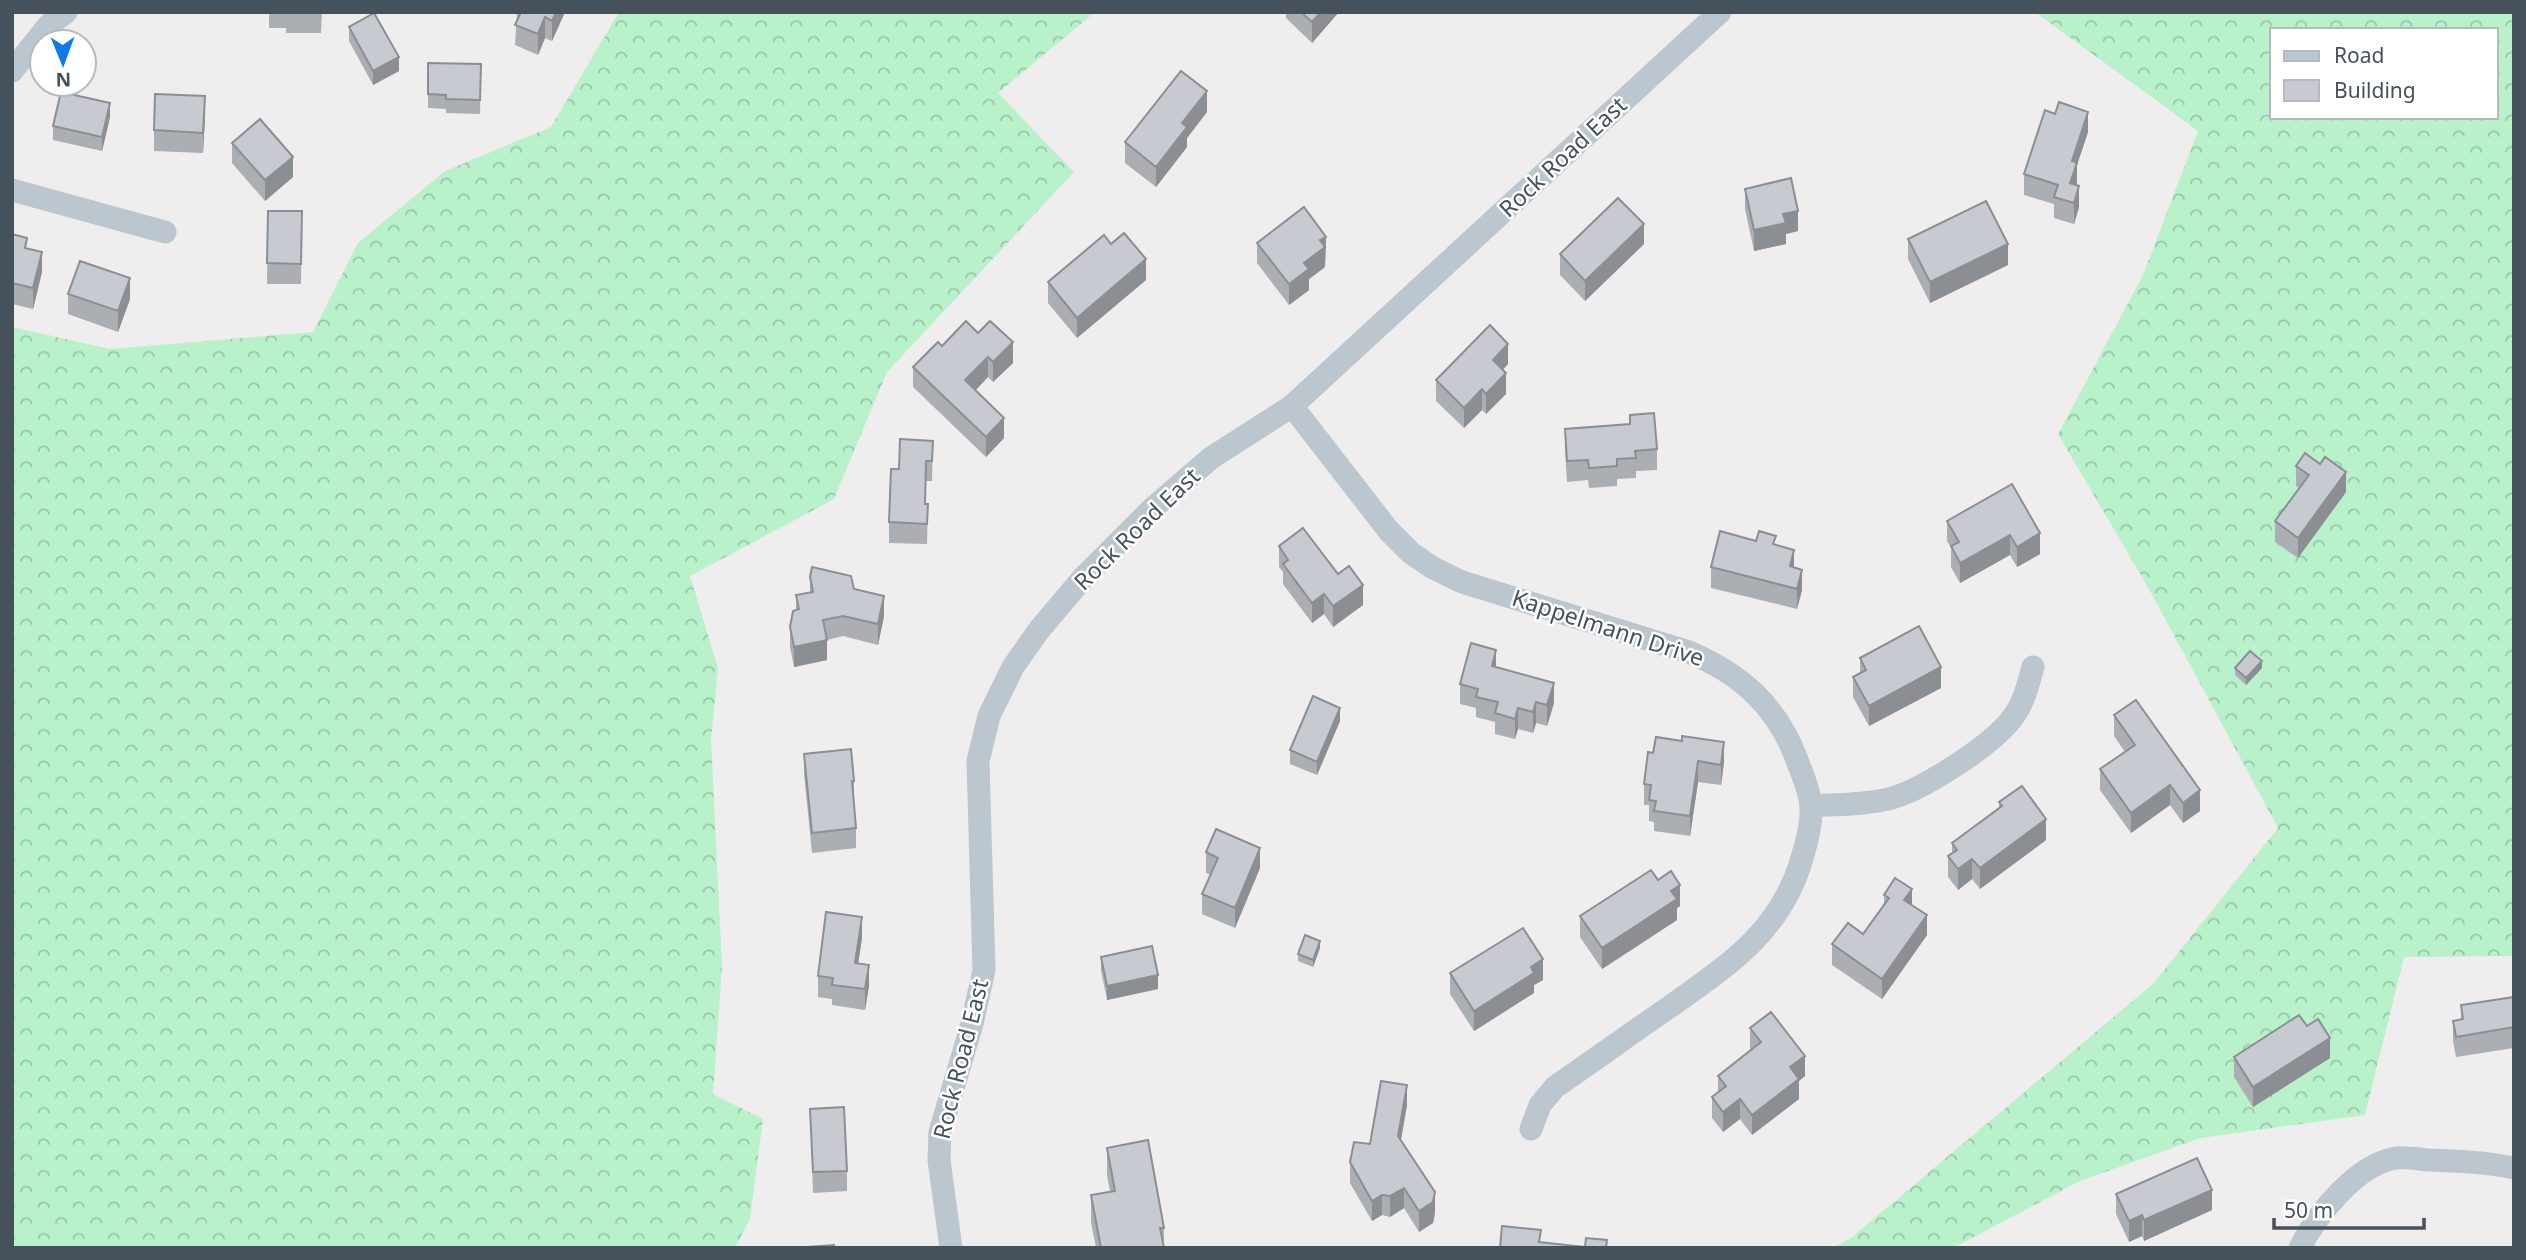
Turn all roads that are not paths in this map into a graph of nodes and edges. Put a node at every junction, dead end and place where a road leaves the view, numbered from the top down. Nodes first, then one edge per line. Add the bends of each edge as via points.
1 (66, 12) edge
2 (1720, 12) edge
3 (12, 71) edge
4 (12, 190) edge
5 (164, 232) dead end
6 (1292, 406) junction
7 (2033, 667) dead end
8 (1811, 806) junction
9 (1531, 1129) dead end
10 (2514, 1168) edge
11 (951, 1248) edge
12 (2300, 1248) edge

1 - 3 street
2 - 6 street, Rock Road East
4 - 5 street
6 - 8 street, Kappelmann Drive via 1389,531 1433,568 1462,582 1689,652 1737,677 1781,726
6 - 11 street, Rock Road East via 1211,458 1083,578 1013,667 989,716 978,761 984,970 940,1132 939,1160
7 - 8 street via 2014,717 1934,781 1891,799
8 - 9 street, Kappelmann Drive via 1797,876 1767,928 1728,965 1555,1087 1540,1105
10 - 12 street via 2394,1158 2363,1172 2340,1191 2311,1225

